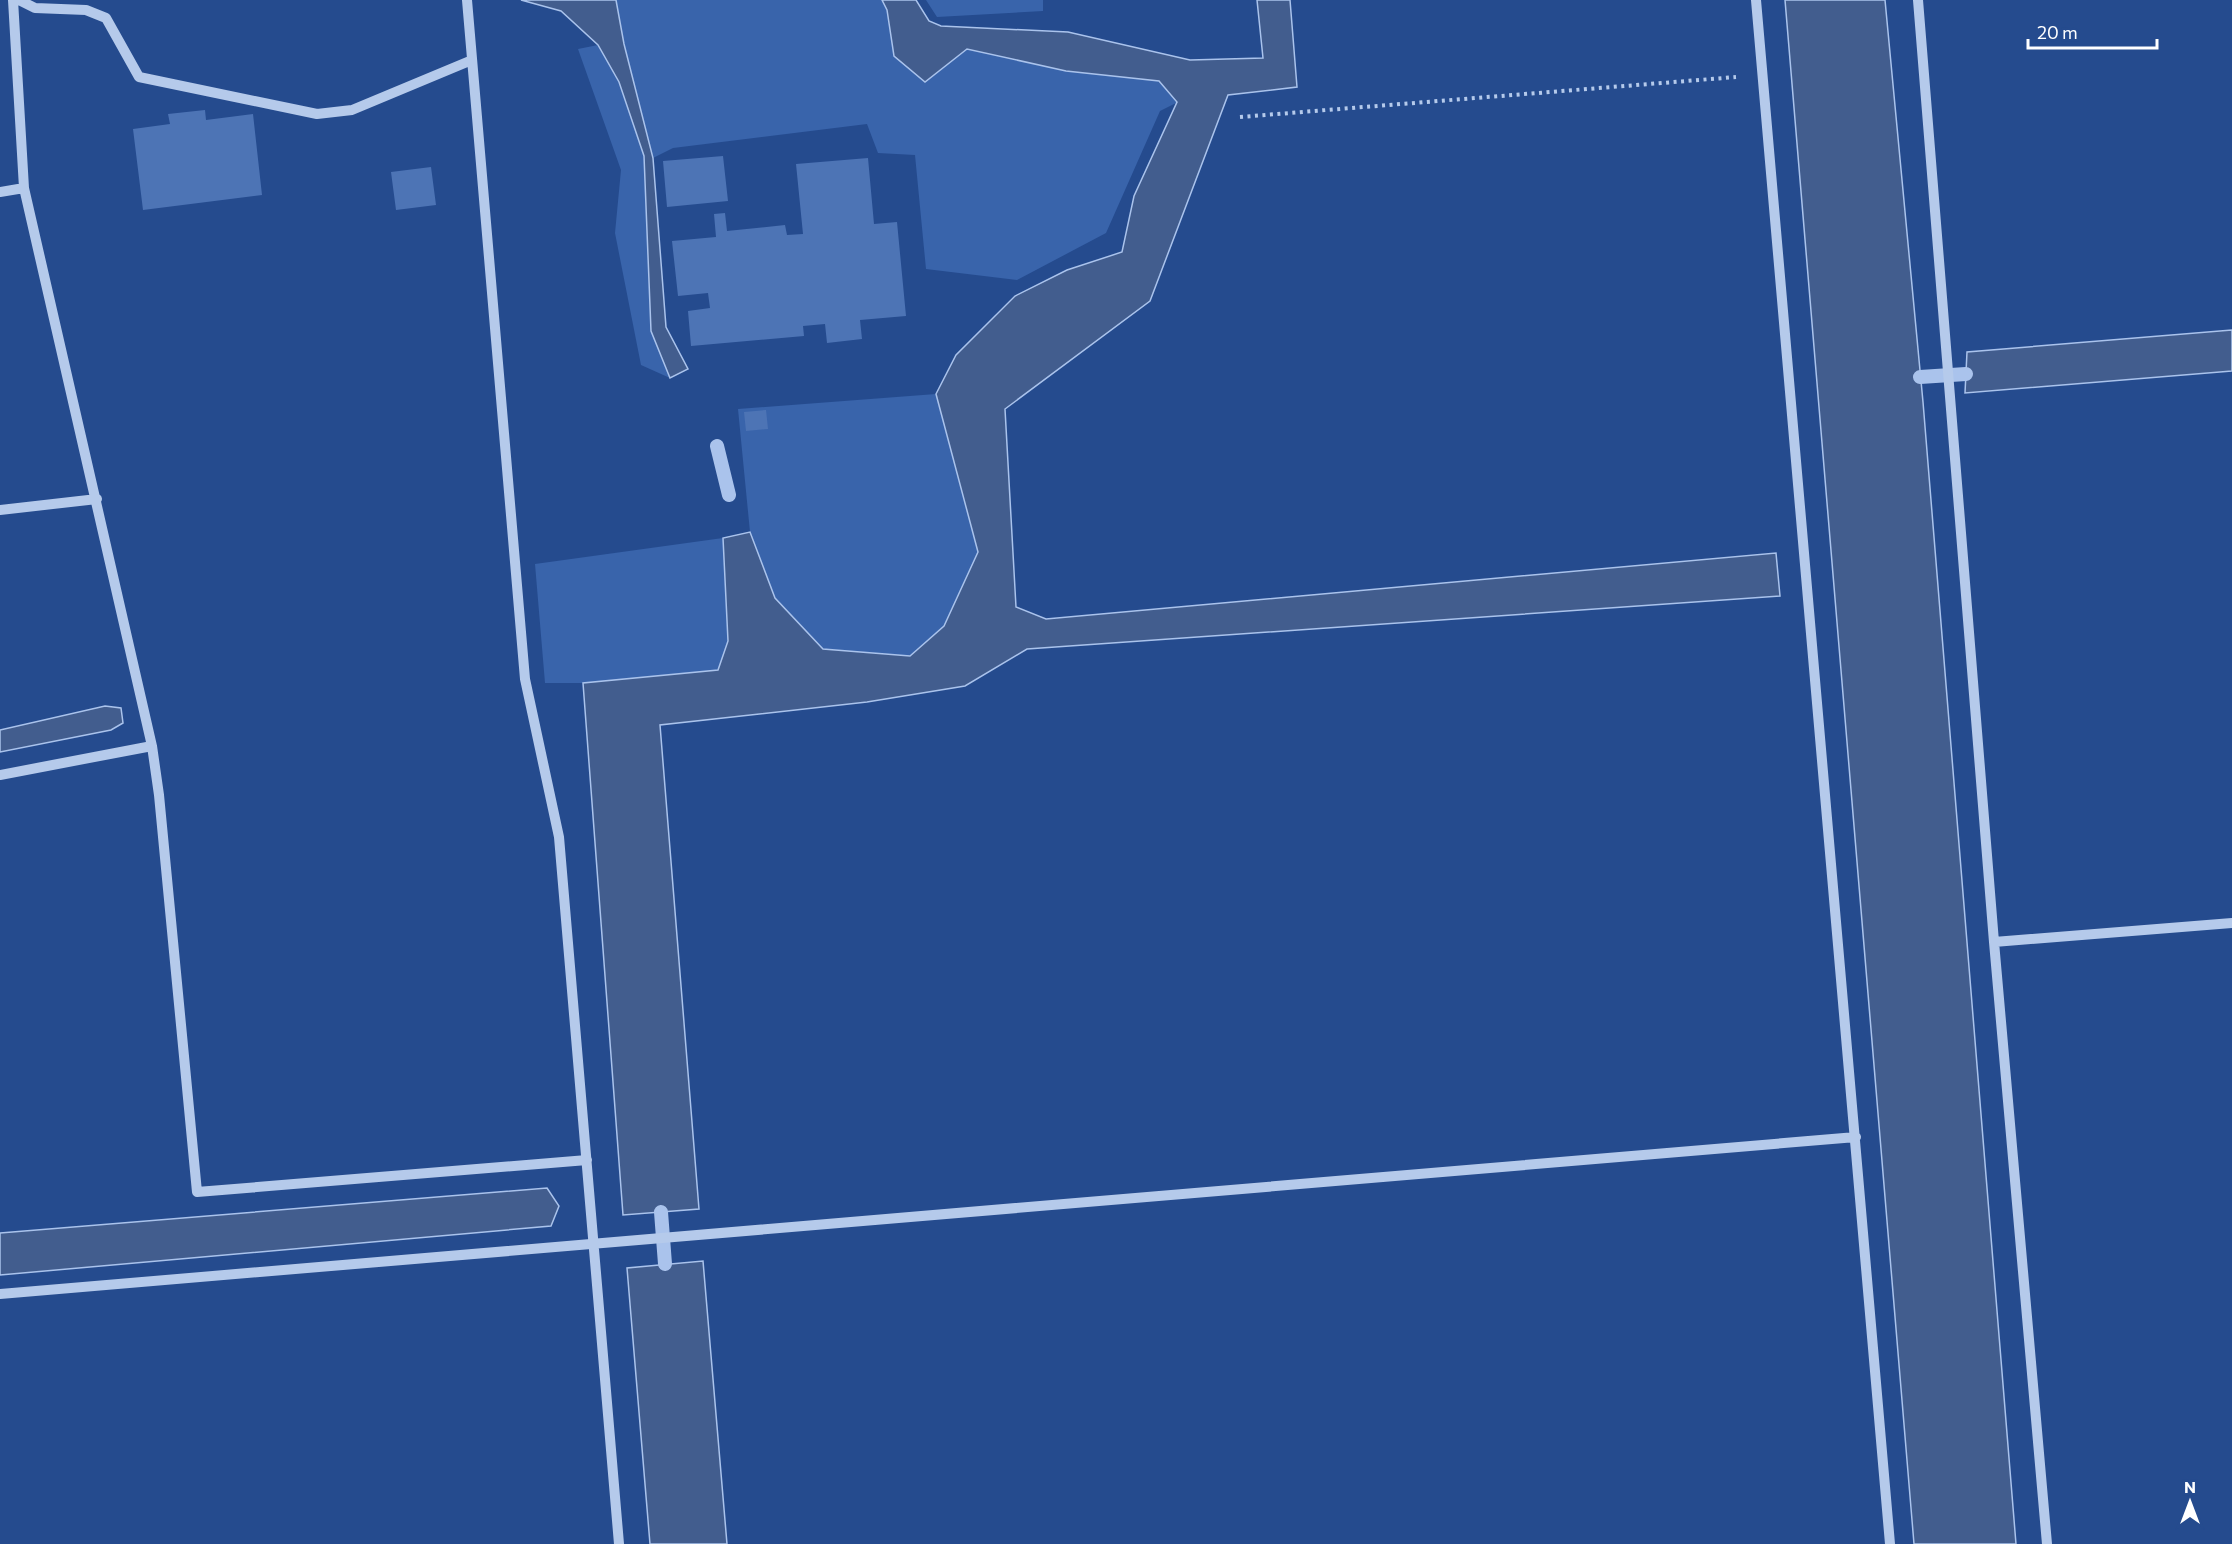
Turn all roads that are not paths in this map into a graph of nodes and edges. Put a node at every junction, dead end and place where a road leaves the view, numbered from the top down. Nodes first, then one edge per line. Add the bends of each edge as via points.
1 (13, 0) edge
2 (19, 0) edge
3 (467, 0) edge
4 (1756, 0) edge
5 (1918, 0) edge
6 (472, 60) junction
7 (24, 188) junction
8 (0, 192) edge
9 (97, 499) junction
10 (0, 510) edge
11 (152, 746) junction
12 (0, 775) edge
13 (2232, 923) edge
14 (1994, 942) junction
15 (1856, 1137) junction
16 (587, 1160) junction
17 (594, 1243) junction
18 (0, 1294) edge
19 (618, 1544) edge
20 (1890, 1544) edge
21 (2047, 1544) edge

1 - 7 street
2 - 6 street via 35,8 86,10 106,18 139,76 317,114 352,110
3 - 6 street
4 - 15 street
5 - 14 street
6 - 16 street via 525,679 559,837
7 - 8 street
7 - 9 street
9 - 10 street
9 - 11 street
11 - 12 street
11 - 16 street via 197,1191
13 - 14 street
14 - 21 street
15 - 17 street
15 - 20 street
16 - 17 street
17 - 18 street
17 - 19 street

